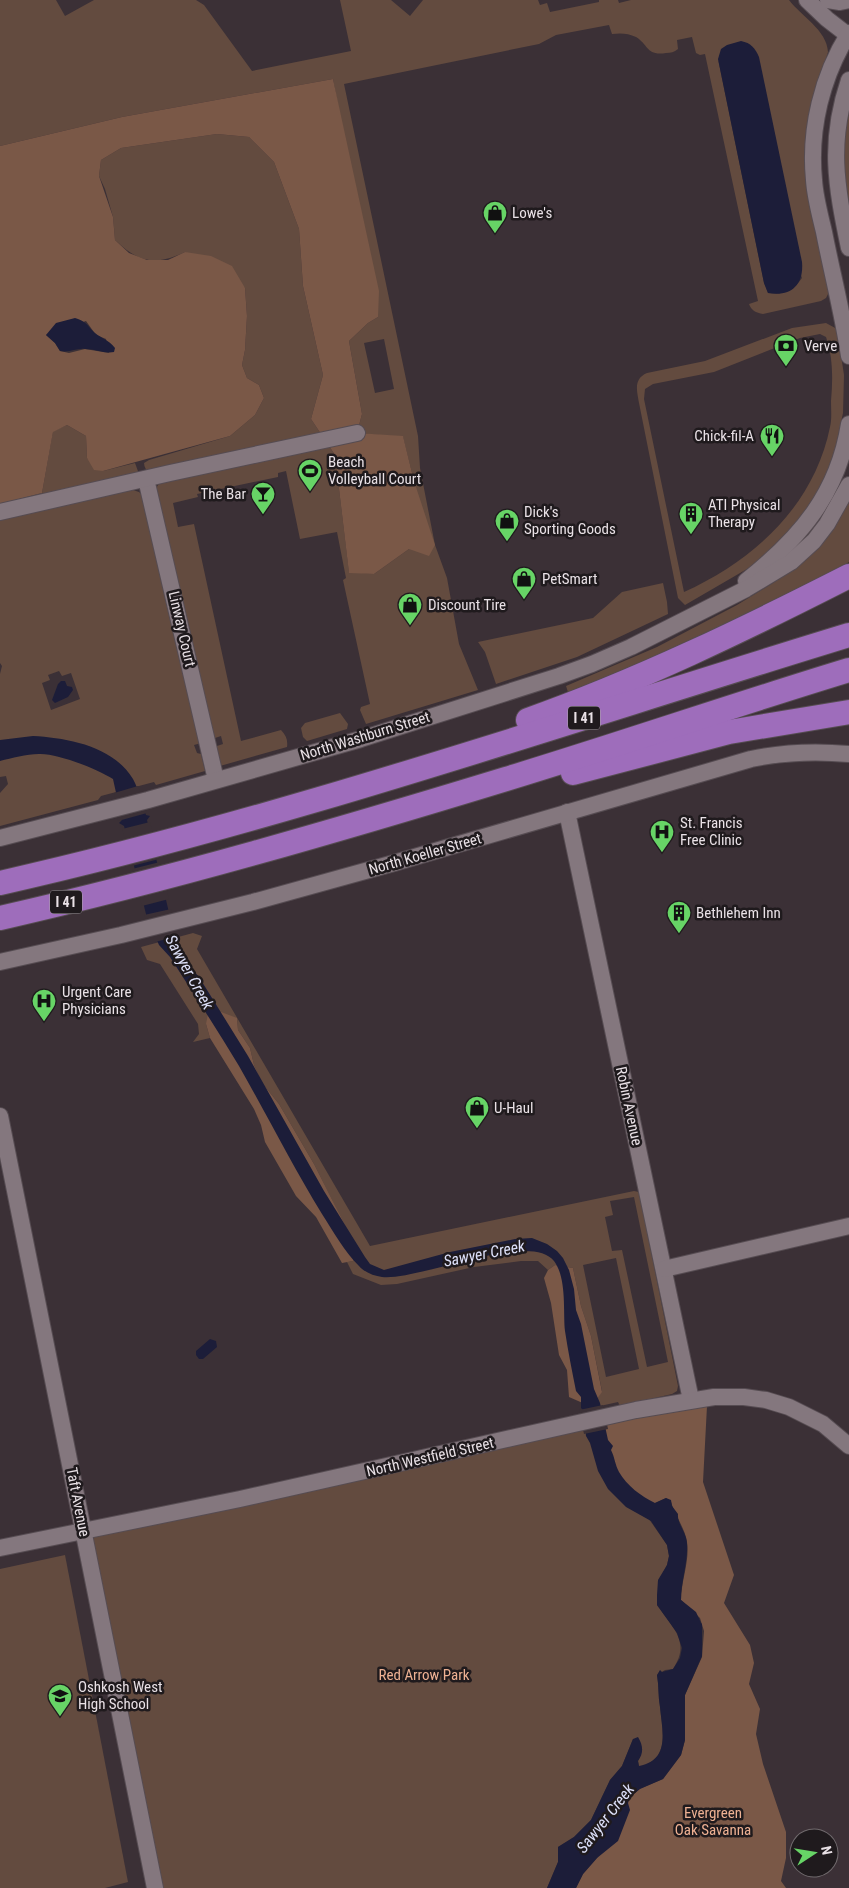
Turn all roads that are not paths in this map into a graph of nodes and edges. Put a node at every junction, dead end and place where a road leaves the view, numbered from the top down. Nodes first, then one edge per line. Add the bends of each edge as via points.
1 (807, 0) edge
2 (828, 0) edge
3 (849, 0) edge
4 (849, 35) edge
5 (849, 80) edge
6 (849, 248) edge
7 (849, 356) edge
8 (849, 424) edge
9 (357, 434) dead end
10 (146, 479) junction
11 (849, 484) edge
12 (0, 512) edge
13 (849, 576) edge
14 (719, 602) junction
15 (849, 635) edge
16 (849, 670) edge
17 (849, 712) edge
18 (849, 754) edge
19 (508, 778) junction
20 (216, 780) junction
21 (319, 799) junction
22 (567, 812) junction
23 (0, 838) edge
24 (0, 883) edge
25 (0, 918) edge
26 (0, 962) edge
27 (0, 1116) edge
28 (849, 1226) edge
29 (664, 1269) junction
30 (691, 1400) junction
31 (849, 1446) edge
32 (84, 1530) junction
33 (0, 1548) edge
34 (155, 1888) edge

1 - 4 street
2 - 3 street
4 - 7 street via 822,92 814,128 813,163 816,193
5 - 6 street via 837,122 835,157
8 - 14 street, North Washburn Street via 837,466 809,521 775,557
9 - 10 street
10 - 12 street
10 - 20 street, Linway Court
11 - 14 street, North Washburn Street via 827,524 791,562
13 - 21 highway via 627,681 487,734 336,781
14 - 20 street, North Washburn Street via 631,647 559,676 361,739
15 - 21 highway, I 41
16 - 19 highway, I 41
17 - 19 highway via 729,732 539,782
18 - 22 street, North Koeller Street via 808,752 767,756
19 - 25 highway, I 41 via 169,877
20 - 23 street, North Washburn Street
21 - 24 highway, I 41 via 160,844
22 - 26 street, North Koeller Street via 180,921
22 - 29 street, Robin Avenue
27 - 32 street, Taft Avenue
28 - 29 street
29 - 30 street, Robin Avenue
30 - 31 street, North Westfield Street via 729,1396 774,1402 823,1424
30 - 32 street, North Westfield Street
32 - 33 street, North Westfield Street
32 - 34 street, Taft Avenue

